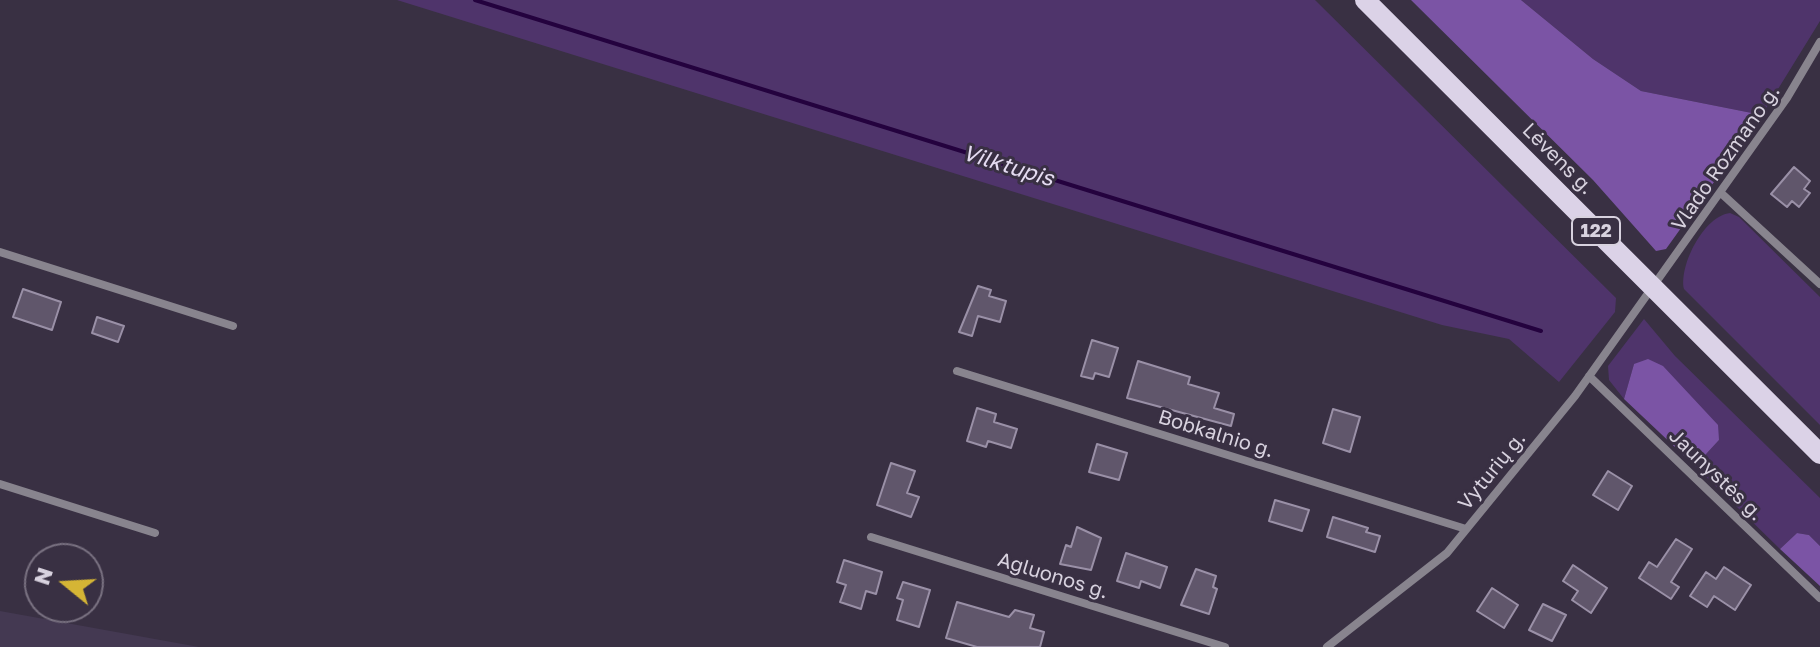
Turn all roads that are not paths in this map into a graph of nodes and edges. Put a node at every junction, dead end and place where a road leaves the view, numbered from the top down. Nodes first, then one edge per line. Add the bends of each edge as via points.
1 (1365, 0) edge
2 (1819, 45) edge
3 (1721, 193) junction
4 (0, 252) edge
5 (1820, 284) edge
6 (1655, 289) junction
7 (233, 326) dead end
8 (957, 371) dead end
9 (1589, 376) junction
10 (1820, 454) edge
11 (0, 484) edge
12 (1466, 529) junction
13 (155, 533) dead end
14 (871, 537) dead end
15 (1820, 598) edge
16 (1225, 647) edge
17 (1328, 647) edge

1 - 6 main road, Lėvens g. / 122
2 - 3 street, Vlado Rozmano g.
3 - 5 street
3 - 6 street, Vlado Rozmano g.
4 - 7 street
6 - 9 street, Vyturių g.
6 - 10 main road, Lėvens g. / 122
8 - 12 street, Bobkalnio g.
9 - 12 street, Vyturių g.
9 - 15 street, Jaunystės g.
11 - 13 street
12 - 17 street, Vyturių g. via 1447,553
14 - 16 street, Agluonos g.

